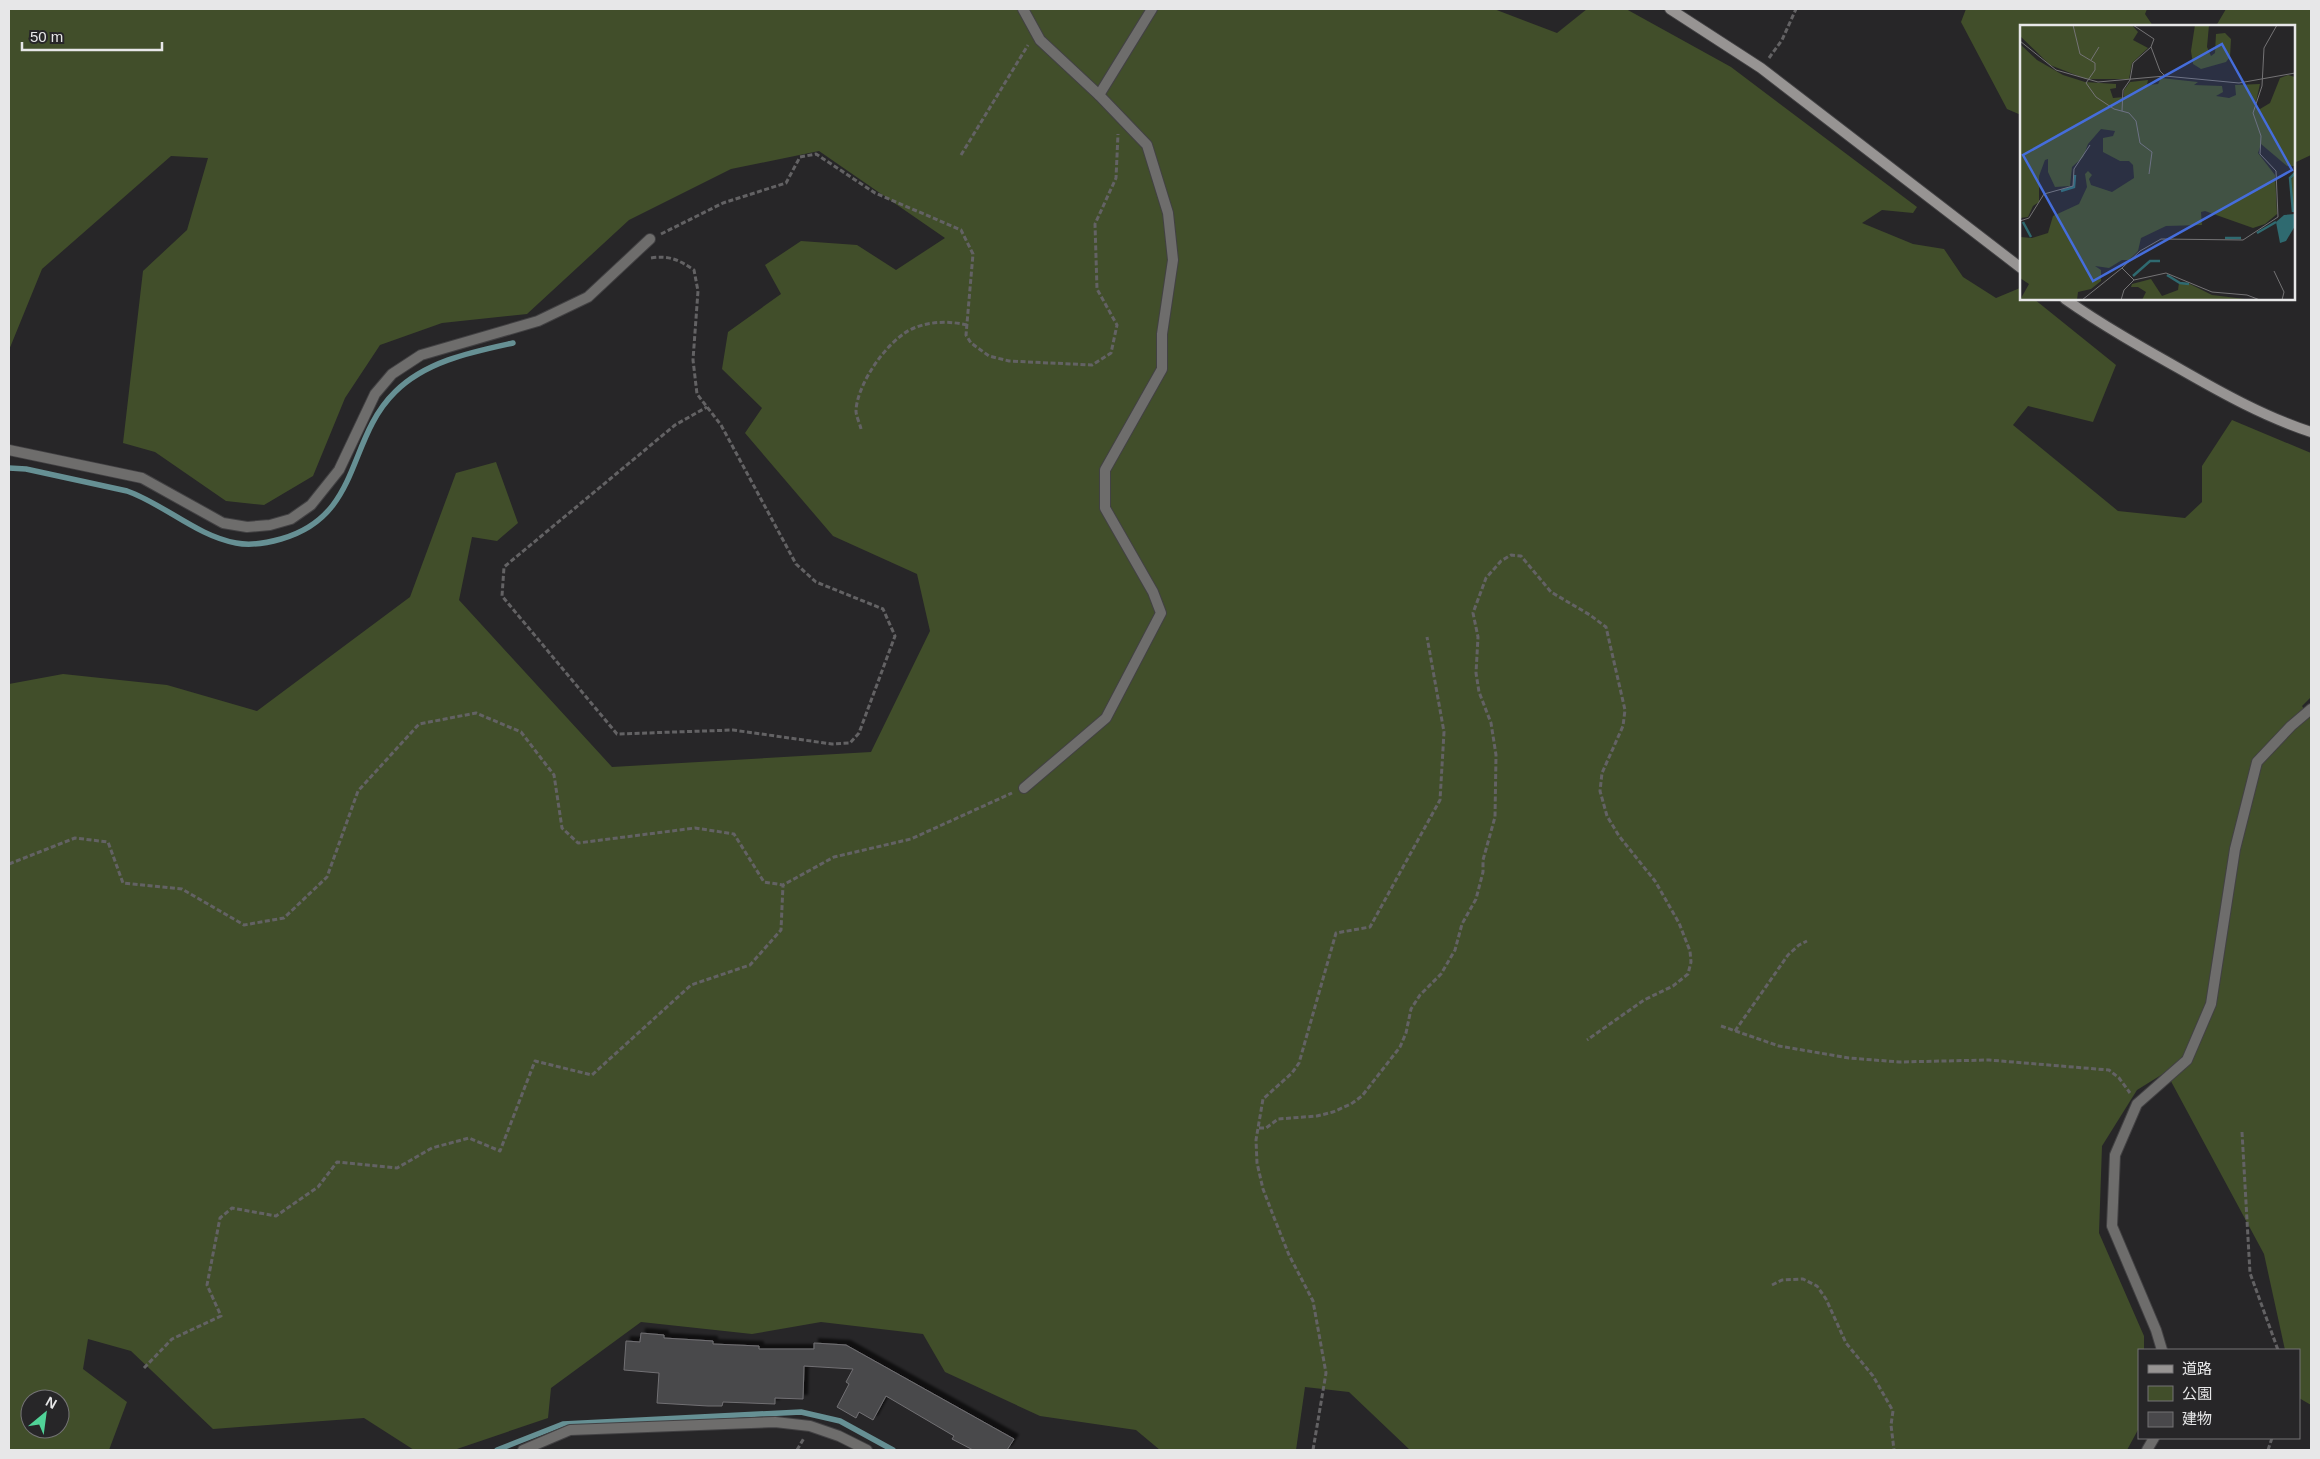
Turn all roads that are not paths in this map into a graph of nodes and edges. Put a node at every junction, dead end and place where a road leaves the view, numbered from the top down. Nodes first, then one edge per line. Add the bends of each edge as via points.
1 (1023, 9) edge
2 (1152, 9) edge
3 (1670, 9) edge
4 (1100, 95) junction
5 (650, 239) road end
6 (2020, 267) edge
7 (2066, 300) edge
8 (2311, 432) edge
9 (9, 450) edge
10 (2311, 709) edge
11 (1024, 788) road end
12 (2162, 1349) edge
13 (522, 1450) edge
14 (867, 1450) edge

1 - 4 street via 1040,40
2 - 4 street
3 - 6 street via 1761,68
4 - 11 street via 1147,145 1168,213 1174,260 1162,334 1162,369 1105,470 1105,508 1153,592 1160,613 1106,718
5 - 9 street via 588,297 538,320 422,355 392,374 375,394 339,470 311,505 291,519 246,527 223,522 142,478
7 - 8 street via 2102,325 2217,390 2282,422
10 - 12 street via 2290,726 2257,762 2235,850 2211,1004 2187,1060 2137,1104 2115,1155 2112,1226
13 - 14 street via 570,1430 775,1422 810,1426

